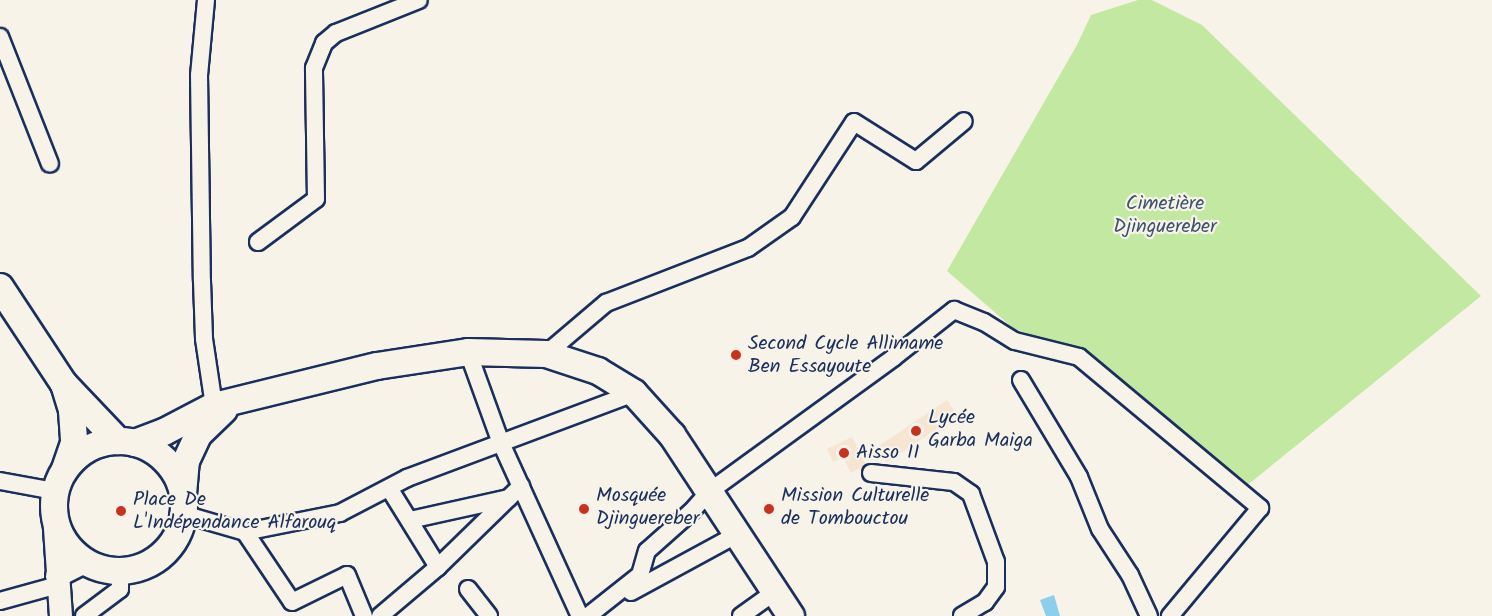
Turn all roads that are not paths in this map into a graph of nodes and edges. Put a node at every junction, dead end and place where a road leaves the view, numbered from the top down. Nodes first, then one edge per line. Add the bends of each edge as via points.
1 (206, 0) edge
2 (419, 0) edge
3 (0, 37) edge
4 (964, 121) dead end
5 (50, 164) dead end
6 (258, 242) dead end
7 (0, 287) edge
8 (468, 352) junction
9 (546, 354) junction
10 (1021, 380) dead end
11 (64, 384) junction
12 (634, 393) junction
13 (224, 403) junction
14 (126, 442) junction
15 (501, 443) junction
16 (871, 473) dead end
17 (0, 481) edge
18 (521, 486) junction
19 (389, 488) junction
20 (58, 491) junction
21 (710, 491) junction
22 (509, 498) junction
23 (183, 504) junction
24 (410, 520) junction
25 (245, 532) junction
26 (738, 534) junction
27 (85, 562) junction
28 (438, 567) junction
29 (120, 571) junction
30 (58, 580) junction
31 (468, 589) dead end
32 (776, 591) junction
33 (0, 601) edge
34 (587, 615) edge
35 (61, 616) edge
36 (84, 616) edge
37 (364, 616) edge
38 (380, 616) edge
39 (489, 616) edge
40 (741, 616) edge
41 (791, 616) edge
42 (962, 616) edge
43 (1149, 616) edge
44 (1170, 616) edge

1 - 13 street via 199,75 204,339
2 - 6 street via 336,33 324,43 314,68 316,199
3 - 5 street
4 - 9 street via 915,161 854,122 792,217 748,248 606,303
7 - 11 main road
8 - 9 main road
8 - 13 main road via 377,366
8 - 15 street
9 - 12 main road via 598,371
10 - 43 street via 1079,477 1100,529 1130,575
11 - 14 main road
11 - 20 main road via 72,411 74,442
12 - 15 street
12 - 21 main road via 672,435
13 - 14 main road via 164,432
13 - 23 main road via 198,435 186,461
14 - 20 main road via 98,445 80,454
14 - 23 main road via 151,450 166,461 177,476
15 - 18 street
15 - 19 street
16 - 42 street via 954,482 970,494 996,562 996,587 985,602
17 - 20 street
18 - 22 street
18 - 34 street
19 - 24 street
19 - 25 street via 340,513
20 - 27 main road via 64,541
20 - 30 street
21 - 26 main road
21 - 34 street via 647,551 640,575
21 - 44 street via 954,310 1015,341 1079,357 1260,508
22 - 24 street
22 - 28 street
23 - 25 street
23 - 29 main road via 178,531 169,547 139,568
24 - 28 street
25 - 37 street via 292,602 347,575
26 - 32 main road
26 - 34 street
27 - 29 main road
27 - 30 street
28 - 38 street
29 - 36 street via 120,589
30 - 33 street
30 - 35 street
31 - 39 street
32 - 40 street
32 - 41 main road

